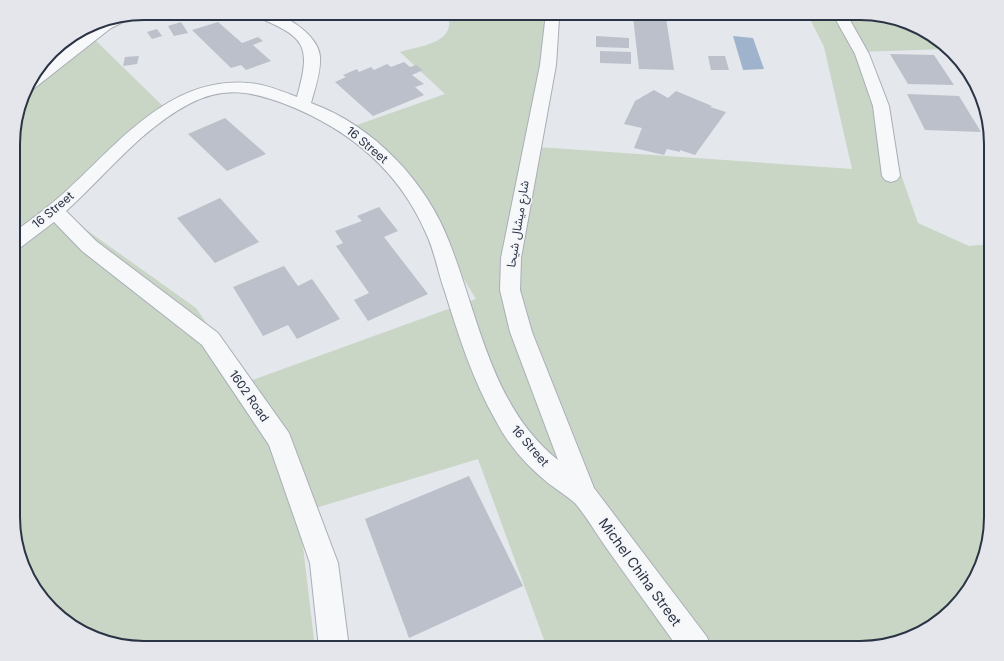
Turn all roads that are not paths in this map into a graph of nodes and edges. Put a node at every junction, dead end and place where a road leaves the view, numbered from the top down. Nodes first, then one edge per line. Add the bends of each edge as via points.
1 (275, 20) edge
2 (552, 20) edge
3 (843, 20) edge
4 (105, 26) edge
5 (40, 77) edge
6 (303, 104) junction
7 (891, 176) dead end
8 (55, 211) junction
9 (20, 237) edge
10 (584, 495) junction
11 (333, 641) edge
12 (691, 641) edge

1 - 6 street via 302,35 312,53 310,77
2 - 10 street, شارع ميشال شيحا via 548,65 511,258 510,290 521,332
3 - 7 street via 862,54 881,106
4 - 5 street
6 - 8 street, 16 Street via 256,89 232,88 206,91 184,100 161,114 121,146
6 - 10 street, 16 Street via 352,129 382,154 407,184 435,230 484,372 514,430 543,463
8 - 9 street, 16 Street
8 - 11 street, 1602 Road via 89,246 210,339 280,441 324,562
10 - 12 street, Michel Chiha Street

